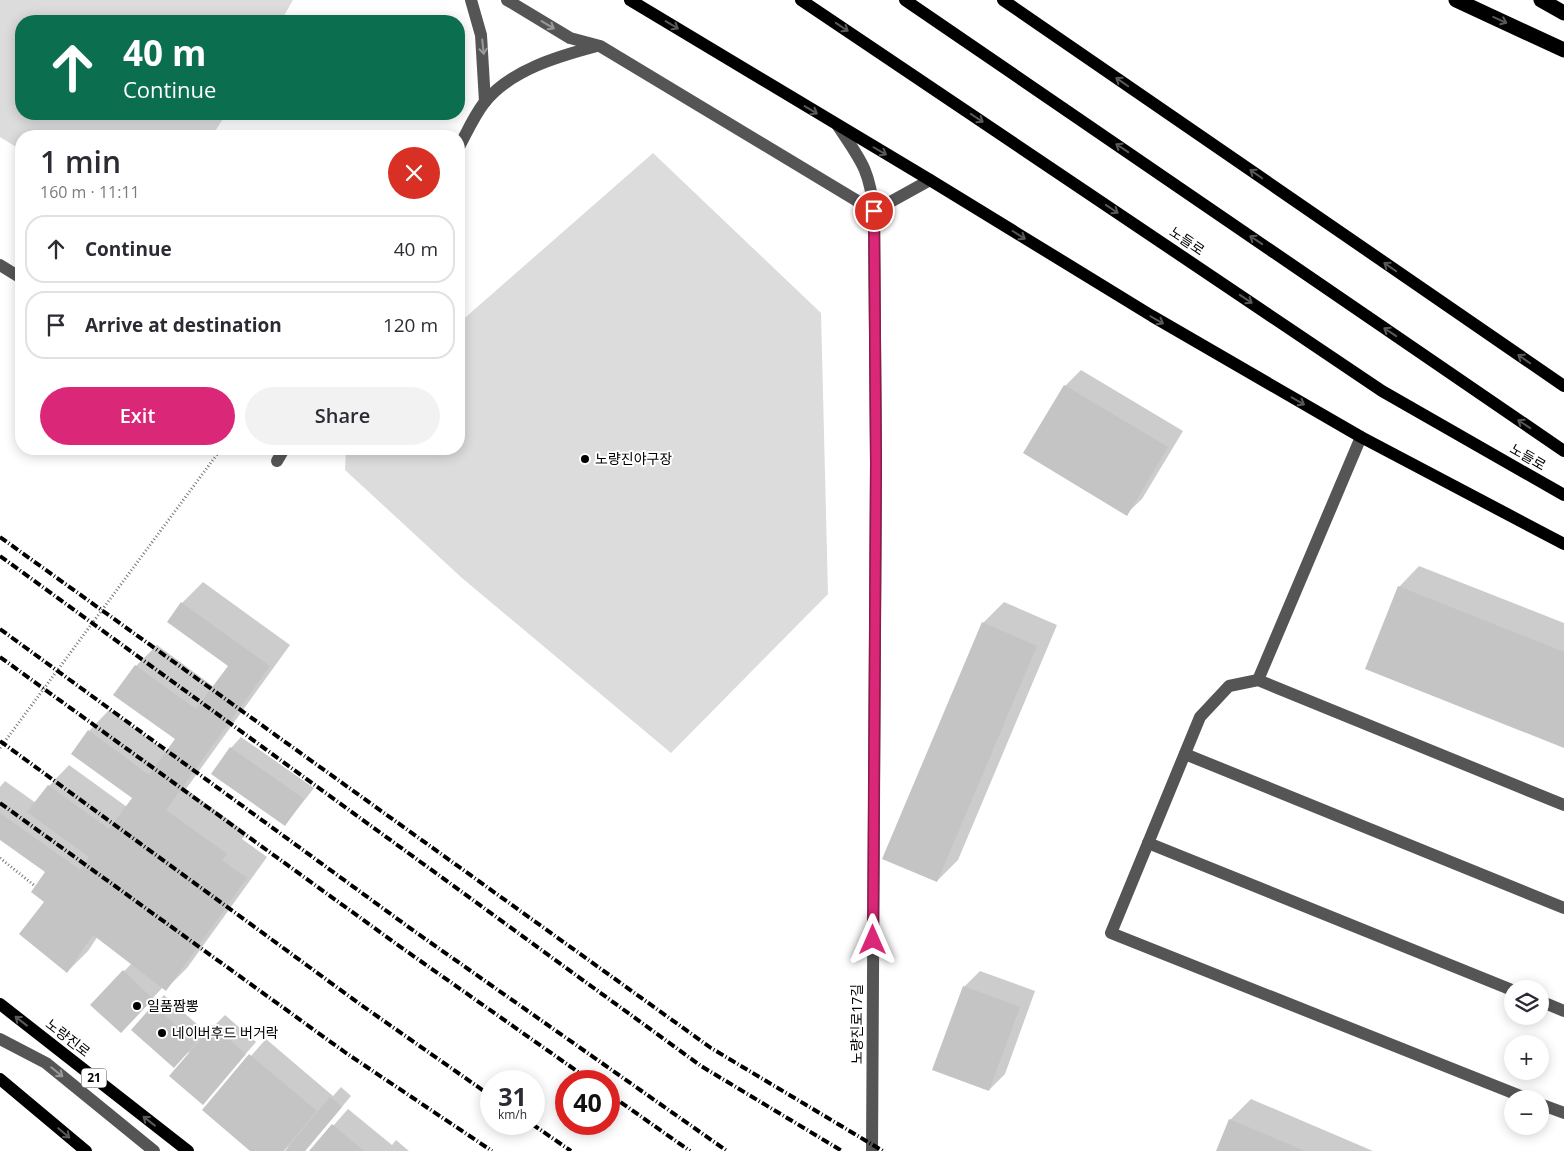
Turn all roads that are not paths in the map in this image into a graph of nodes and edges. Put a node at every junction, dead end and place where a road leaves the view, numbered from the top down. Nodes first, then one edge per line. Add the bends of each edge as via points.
1 (471, 0) edge
2 (506, 0) edge
3 (630, 0) edge
4 (802, 0) edge
5 (905, 0) edge
6 (1003, 0) edge
7 (1456, 0) edge
8 (1541, 0) edge
9 (1564, 13) edge
10 (600, 46) junction
11 (1564, 50) edge
12 (485, 102) junction
13 (838, 126) junction
14 (465, 137) edge
15 (930, 180) junction
16 (874, 211) junction
17 (0, 265) edge
18 (15, 274) edge
19 (1564, 386) edge
20 (1361, 437) junction
21 (1564, 452) edge
22 (281, 455) edge
23 (277, 462) dead end
24 (1564, 495) edge
25 (1564, 544) edge
26 (1258, 680) junction
27 (1185, 754) junction
28 (1564, 805) edge
29 (1148, 843) junction
30 (1564, 908) edge
31 (1504, 987) edge
32 (0, 1004) edge
33 (1549, 1005) edge
34 (1564, 1011) edge
35 (0, 1040) edge
36 (0, 1080) edge
37 (1505, 1090) edge
38 (1549, 1107) edge
39 (1564, 1113) edge
40 (86, 1151) edge
41 (154, 1151) edge
42 (188, 1151) edge
43 (872, 1151) edge

1 -> 12 street via 481,35
2 -> 10 street via 570,38
3 -> 13 main road
4 -> 24 main road, 노들로 via 1382,391
21 -> 5 main road, 노들로
19 -> 6 main road
7 -> 11 highway
8 - 9 highway
10 - 12 street via 557,56 516,75
10 - 16 street
12 - 14 street
13 -> 15 main road
13 - 16 street, 노량진로17길 via 866,167
15 - 16 street
15 -> 20 main road via 1152,316
16 - 43 street, 노량진로17길 via 876,463
17 - 18 street
20 - 25 main road
20 - 26 street
22 - 23 street
26 - 27 street via 1229,686 1200,717
26 - 28 street
27 - 29 street
27 - 30 street
29 - 31 street
29 - 37 street via 1111,933
42 -> 32 main road, 노량진로 / 21
33 - 34 street
35 -> 41 street via 46,1063
36 -> 40 main road
38 - 39 street

